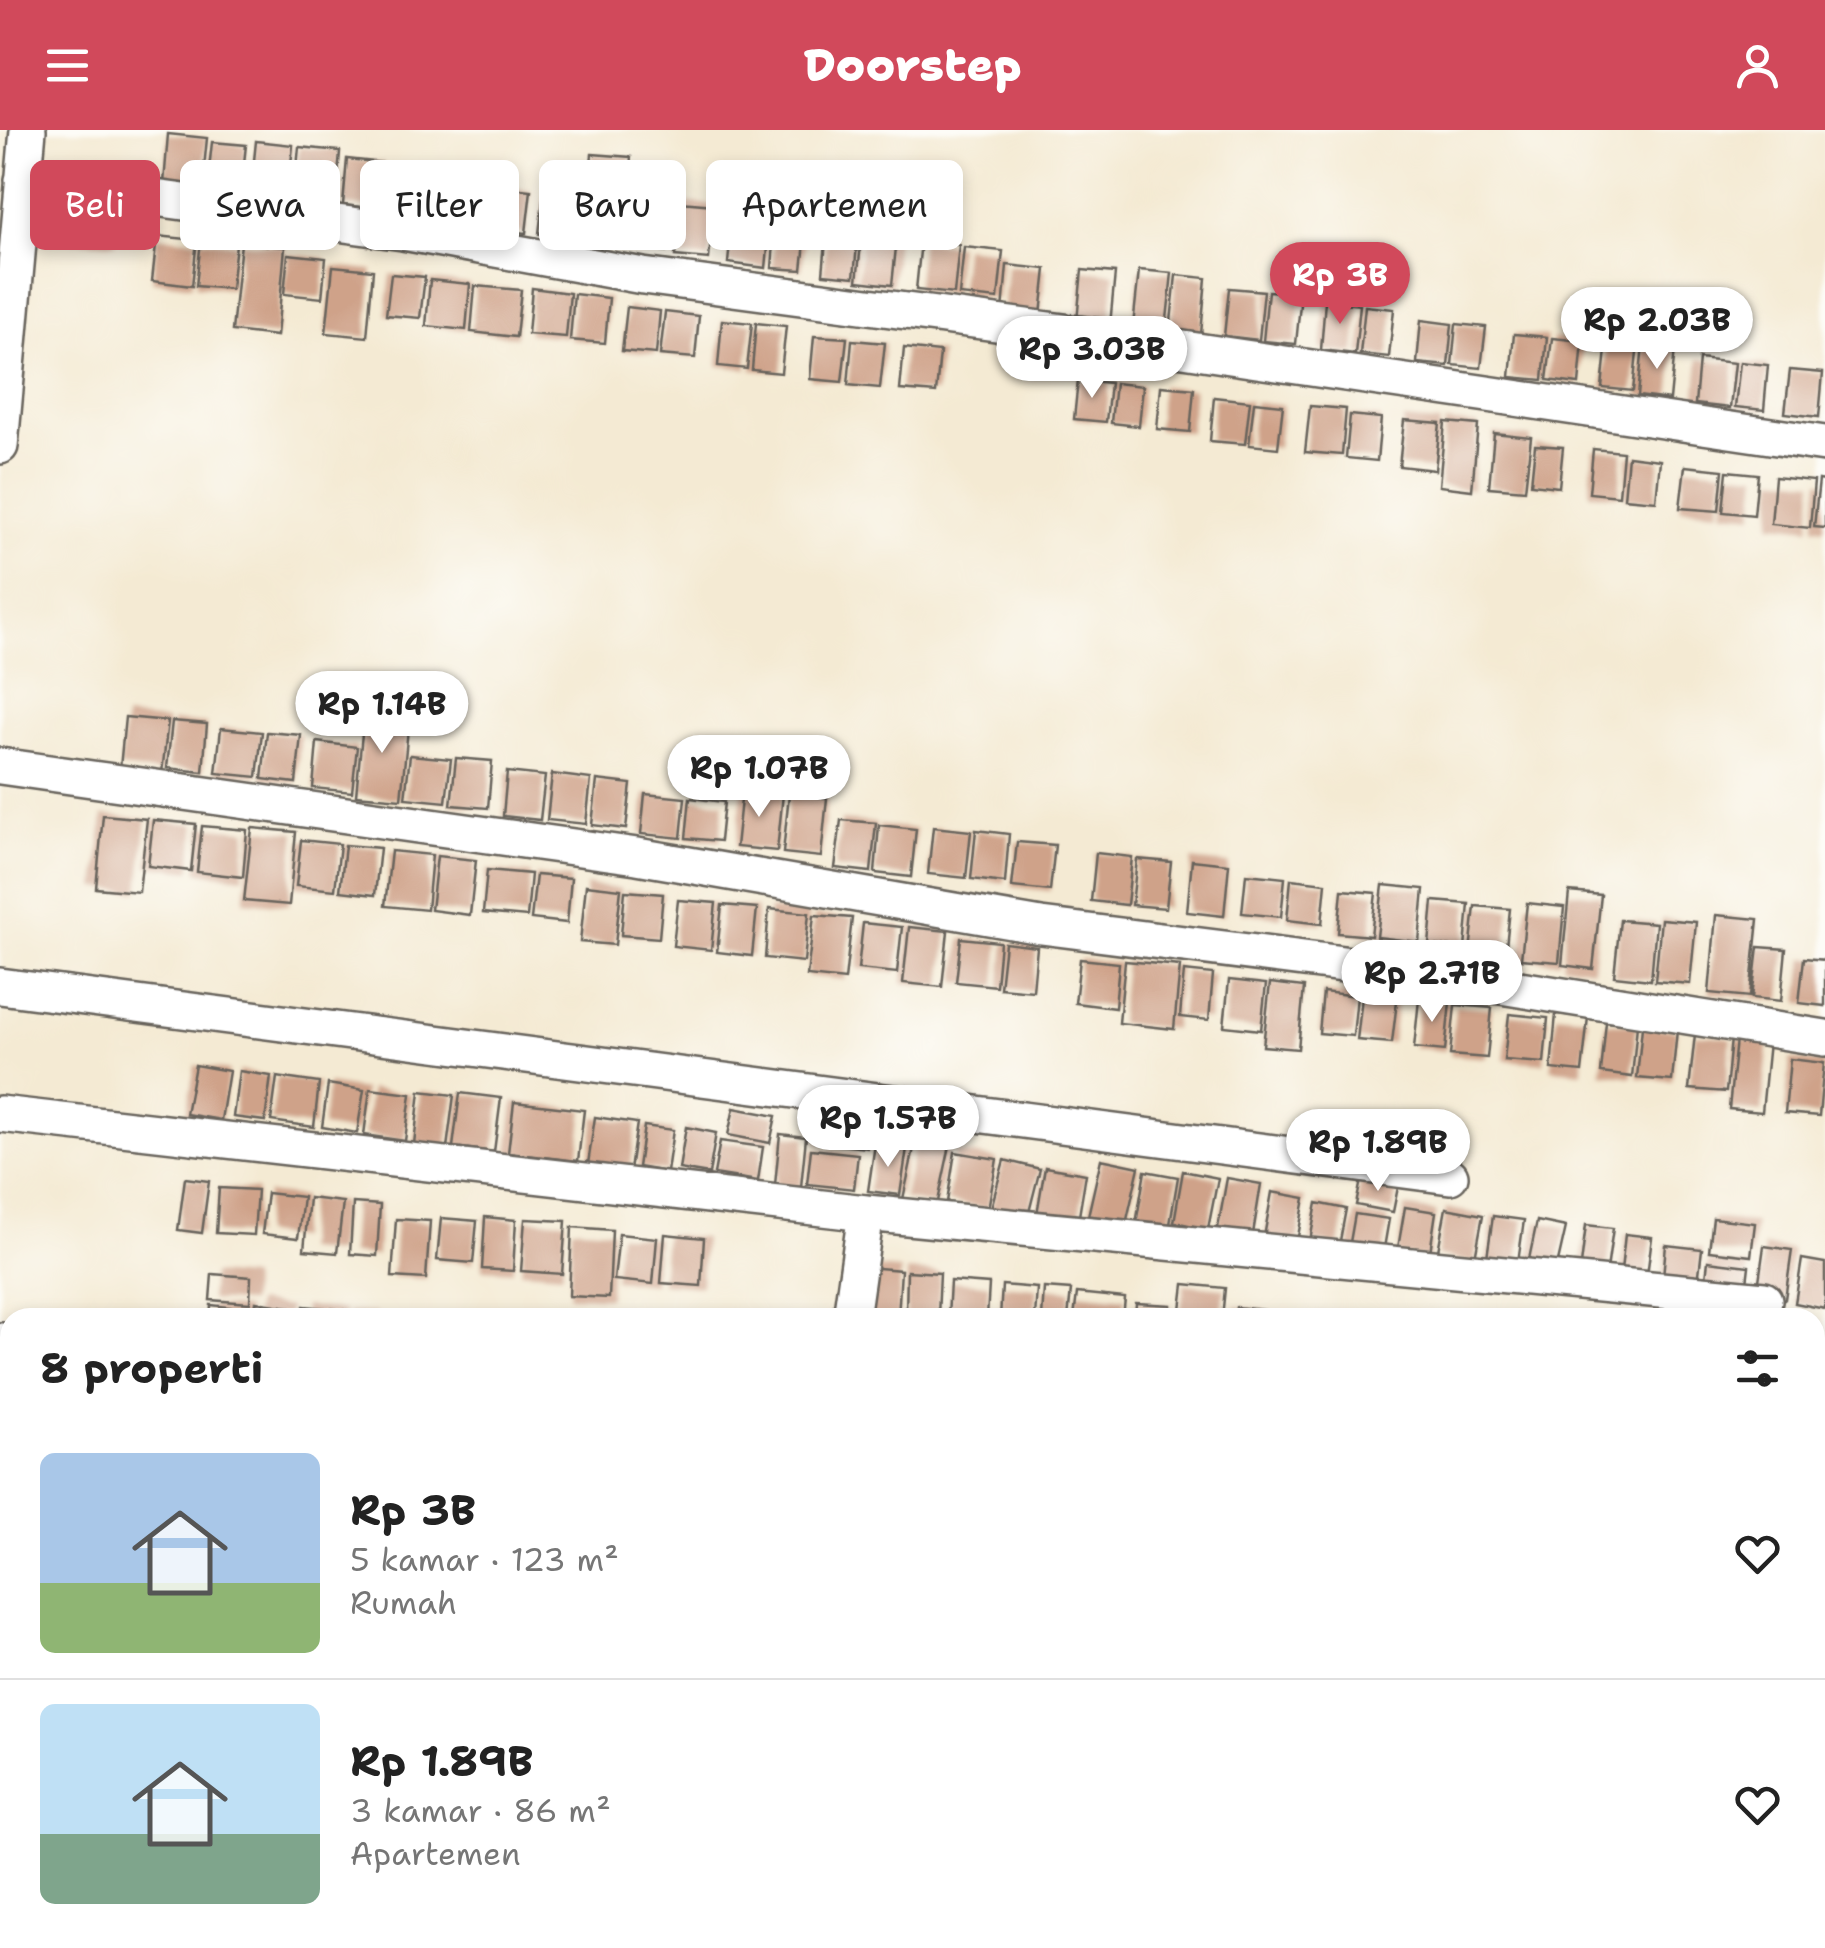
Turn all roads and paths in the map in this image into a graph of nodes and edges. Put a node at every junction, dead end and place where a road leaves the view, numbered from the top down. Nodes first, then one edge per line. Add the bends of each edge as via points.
1 (28, 130) edge
2 (22, 180) junction
3 (7, 307) edge
4 (1825, 444) edge
5 (0, 446) edge
6 (0, 766) edge
7 (0, 986) edge
8 (1825, 1038) edge
9 (0, 1114) edge
10 (1450, 1176) dead end
11 (866, 1213) junction
12 (1764, 1300) dead end
13 (852, 1308) edge

1 - 2 street
2 - 3 street
2 - 4 street via 403,232 643,276
3 - 5 street
6 - 8 street
7 - 10 street
9 - 11 street
11 - 12 street
11 - 13 street

